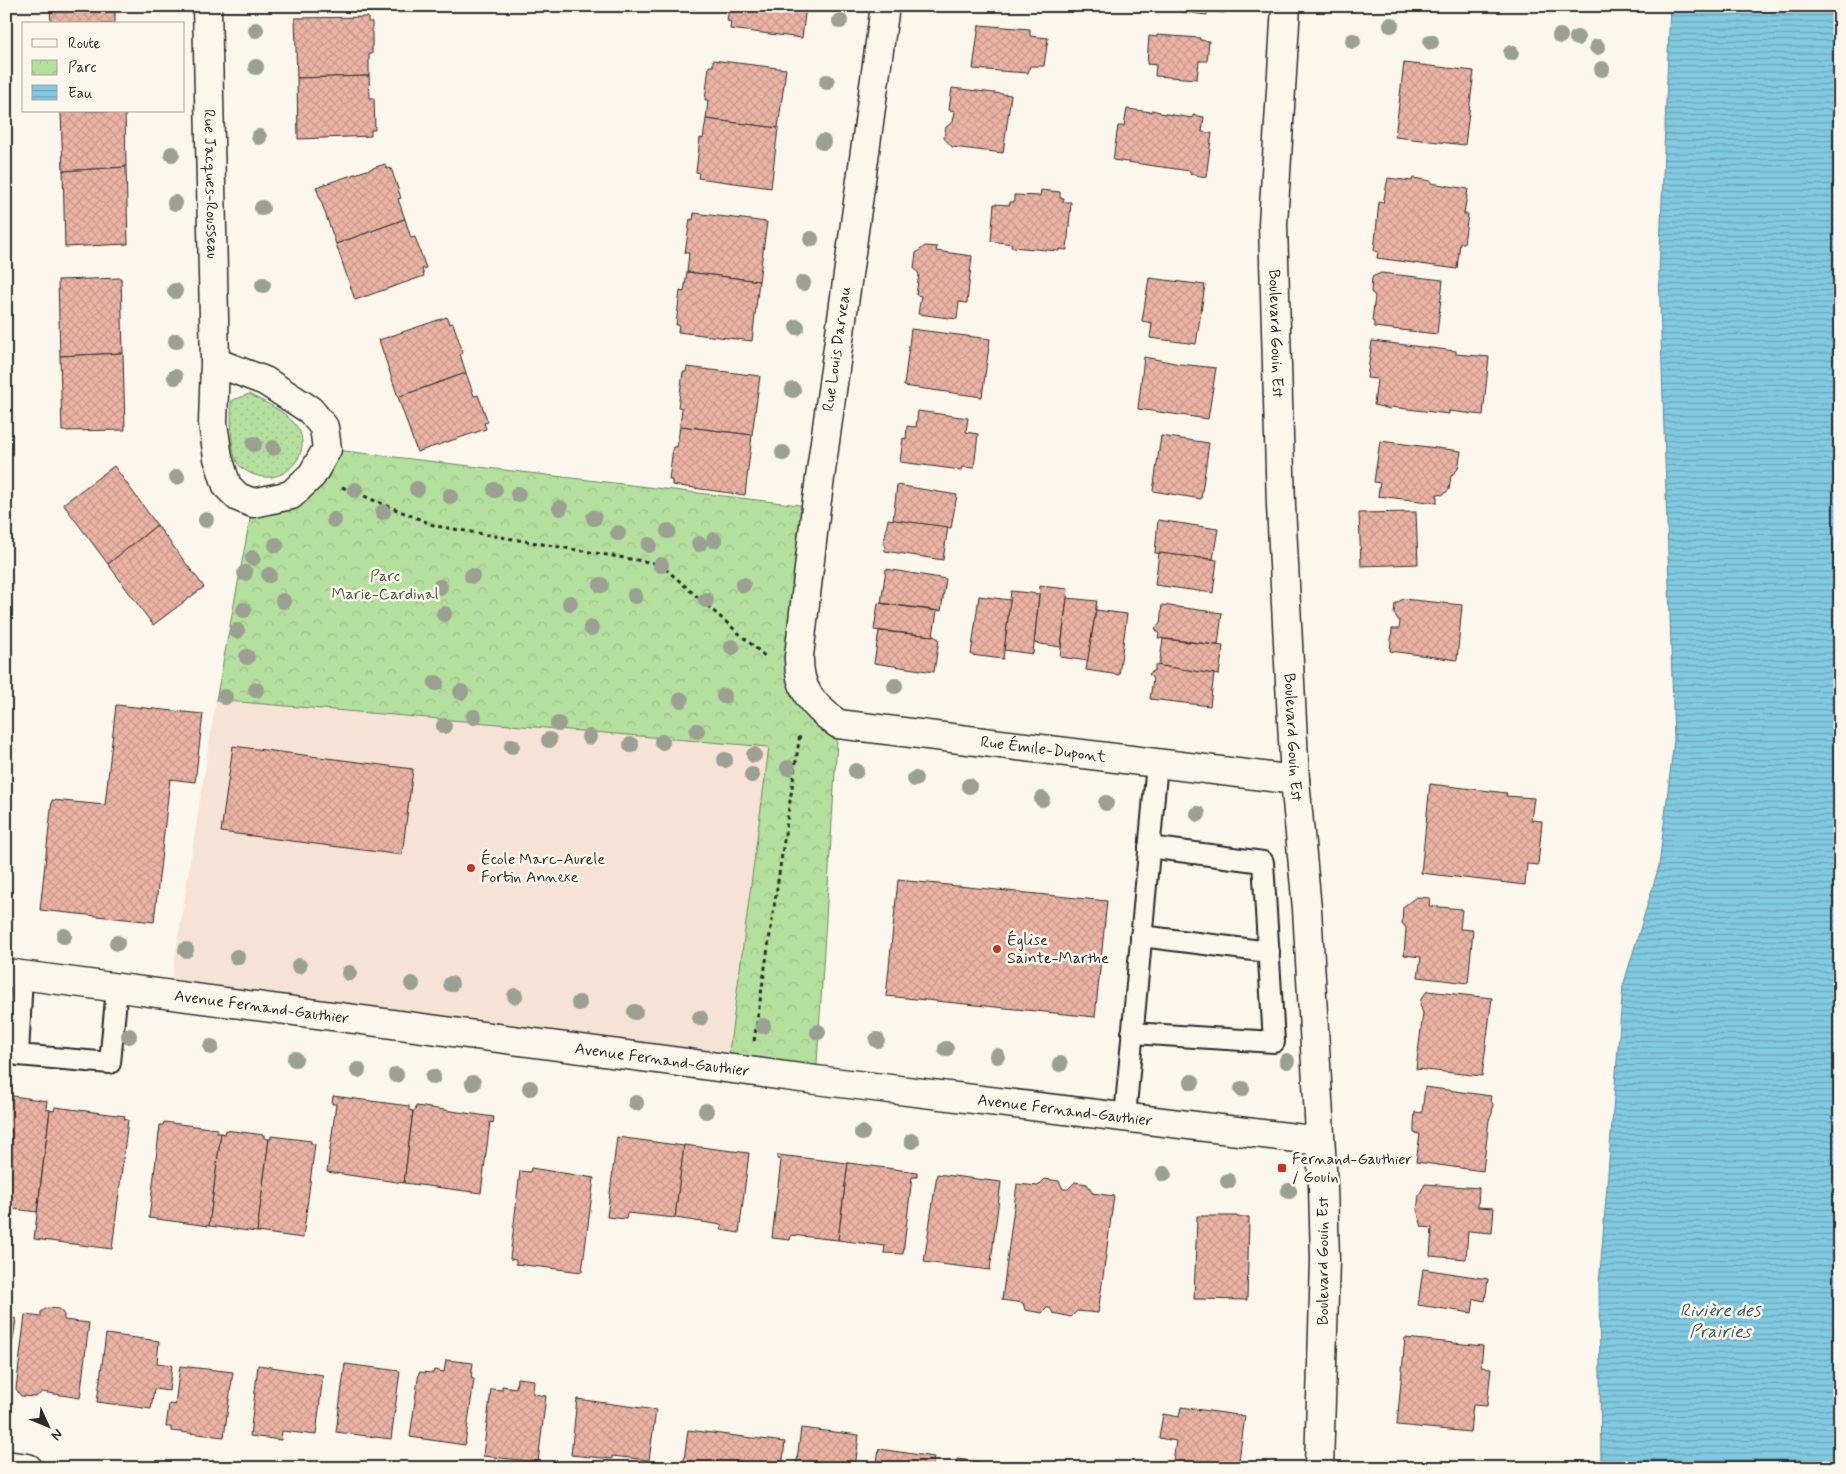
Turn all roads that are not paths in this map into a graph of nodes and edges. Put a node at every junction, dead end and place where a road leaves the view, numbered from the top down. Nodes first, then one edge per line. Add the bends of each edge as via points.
1 (207, 6) edge
2 (885, 6) edge
3 (1286, 6) edge
4 (215, 362) junction
5 (806, 691) joint
6 (1157, 763) junction
7 (1295, 780) junction
8 (1149, 846) junction
9 (1141, 936) junction
10 (1269, 952) junction
11 (14, 974) edge
12 (117, 988) junction
13 (1132, 1033) junction
14 (1125, 1117) junction
15 (1320, 1141) junction
16 (6, 1465) edge
17 (28, 1468) edge
18 (1319, 1468) edge

1 - 4 street, Rue Jacques-Rousseau
2 - 5 street, Rue Louis Darveau via 816,507 798,674
3 - 7 street, Boulevard Gouin Est via 1273,224 1281,506
4 - 4 street, Rue Jacques-Rousseau via 213,423 218,458 227,486 238,497 253,503 291,495 312,475 328,449 324,427 310,410 265,382
5 - 6 street, Rue Émile-Dupont via 821,711 838,724
6 - 7 street, Rue Émile-Dupont
6 - 8 lane
7 - 15 street, Boulevard Gouin Est via 1307,909
8 - 9 lane
8 - 10 lane via 1263,862
9 - 10 lane
9 - 13 lane
10 - 13 lane via 1274,1042
11 - 12 street, Avenue Fernand-Gauthier
11 - 12 lane via 18,1055 110,1063
12 - 14 street, Avenue Fernand-Gauthier via 750,1072
13 - 14 lane
14 - 15 street, Avenue Fernand-Gauthier
15 - 18 street, Boulevard Gouin Est via 1325,1260
16 - 17 street

